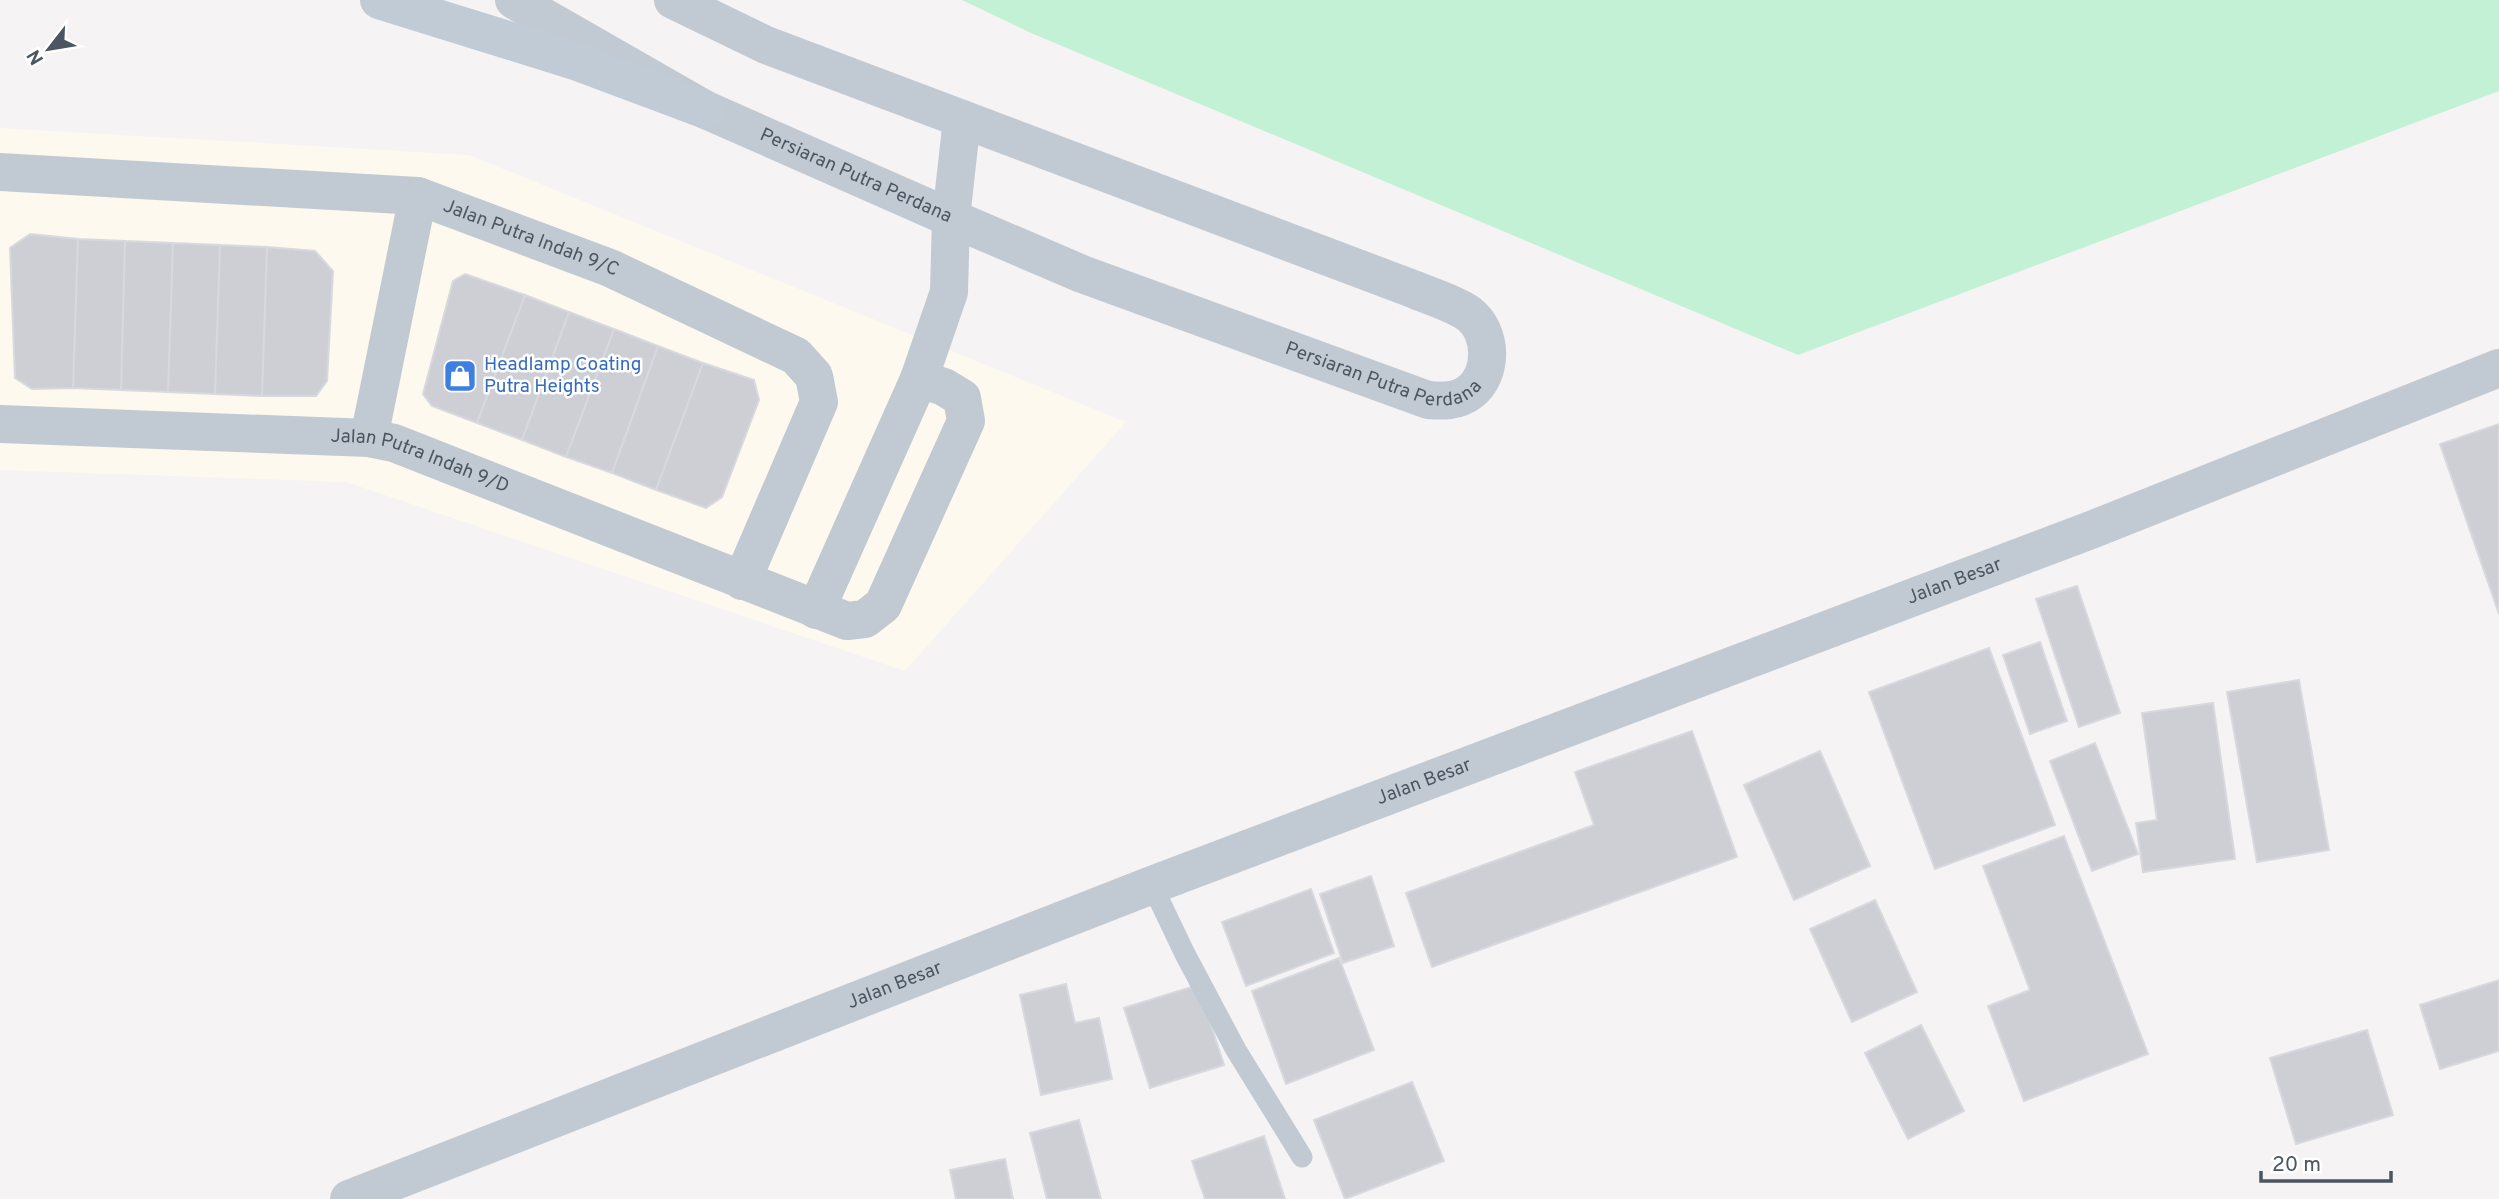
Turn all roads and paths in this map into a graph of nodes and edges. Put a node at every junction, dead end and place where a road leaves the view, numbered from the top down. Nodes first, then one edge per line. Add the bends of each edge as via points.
1 (379, 0) edge
2 (514, 0) edge
3 (673, 0) edge
4 (706, 110) junction
5 (962, 119) junction
6 (0, 172) edge
7 (418, 196) junction
8 (951, 218) junction
9 (2499, 368) edge
10 (919, 379) junction
11 (0, 424) edge
12 (369, 438) junction
13 (742, 581) junction
14 (816, 610) junction
15 (1152, 885) junction
16 (1302, 1157) dead end
17 (387, 1192) edge
18 (349, 1199) edge

1 - 4 main road via 575,61
2 - 4 street, Persiaran Putra Perdana
3 - 5 street, Persiaran Putra Perdana via 765,45
4 - 8 street, Persiaran Putra Perdana
5 - 8 street
5 - 8 street, Persiaran Putra Perdana via 1413,289 1468,314 1481,328 1488,347 1484,372 1471,392 1449,401 1427,400 1082,274
6 - 7 street, Jalan Putra Indah 9/C
7 - 12 street
7 - 13 street, Jalan Putra Indah 9/C via 610,268 796,356 814,376 819,402
8 - 10 street via 949,292
9 - 15 street, Jalan Besar via 2078,535
10 - 14 street
10 - 14 street, Jalan Putra Indah 9/D via 962,398 966,421 959,440 883,605 865,619 847,621
11 - 12 street, Jalan Putra Indah 9/D
12 - 13 street, Jalan Putra Indah 9/D via 394,443
13 - 14 street, Jalan Putra Indah 9/D
15 - 16 lane via 1236,1050
15 - 17 street, Jalan Besar
17 - 18 street, Jalan Besar

